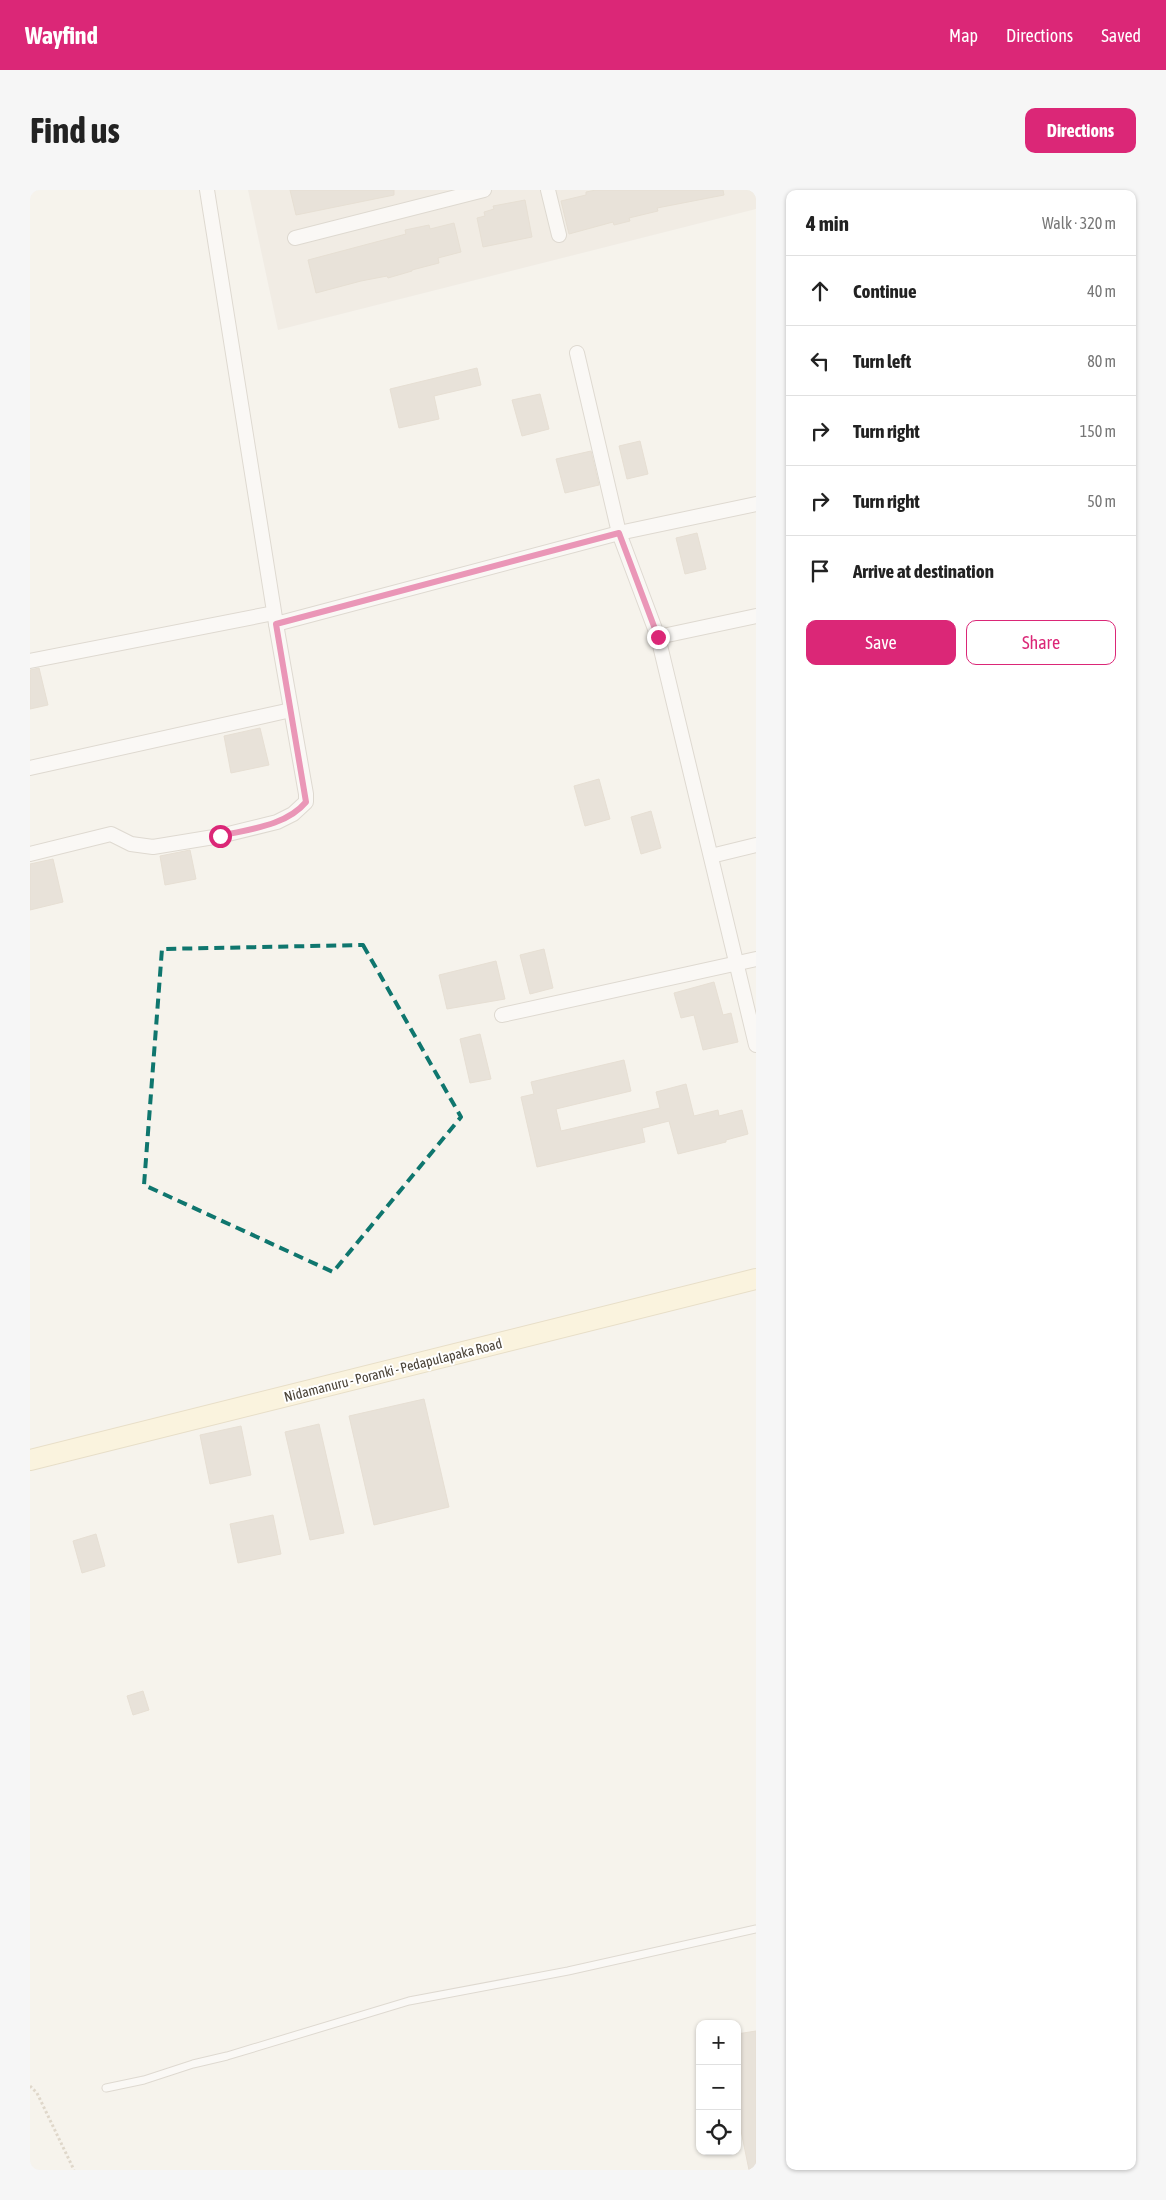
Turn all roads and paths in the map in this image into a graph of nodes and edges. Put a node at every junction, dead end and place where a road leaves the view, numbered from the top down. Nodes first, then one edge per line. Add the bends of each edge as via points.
1 (207, 190) edge
2 (484, 190) edge
3 (548, 190) edge
4 (559, 236) dead end
5 (295, 238) dead end
6 (577, 353) dead end
7 (756, 504) edge
8 (619, 533) junction
9 (756, 616) edge
10 (275, 619) junction
11 (658, 637) junction
12 (30, 662) edge
13 (291, 710) junction
14 (30, 768) edge
15 (756, 845) edge
16 (30, 854) edge
17 (711, 856) junction
18 (756, 959) edge
19 (737, 963) junction
20 (502, 1015) dead end
21 (756, 1045) edge
22 (756, 1279) edge
23 (30, 1460) edge
24 (756, 1930) edge
25 (30, 2086) edge
26 (106, 2088) dead end
27 (74, 2170) edge

1 - 10 street
2 - 5 street
3 - 4 street
6 - 8 street
7 - 8 street
8 - 10 street
8 - 11 street
9 - 11 street
10 - 12 street
10 - 13 street
11 - 17 street
13 - 14 street
13 - 16 street via 306,802 292,814 277,822 220,836 153,847 131,844 111,834
15 - 17 street
17 - 19 street
18 - 19 street
19 - 20 street
19 - 21 street
22 - 23 main road, Nidamanuru - Poranki - Pedapulapaka Road
24 - 26 lane via 559,1973 409,2001 144,2080
25 - 27 path via 37,2093

